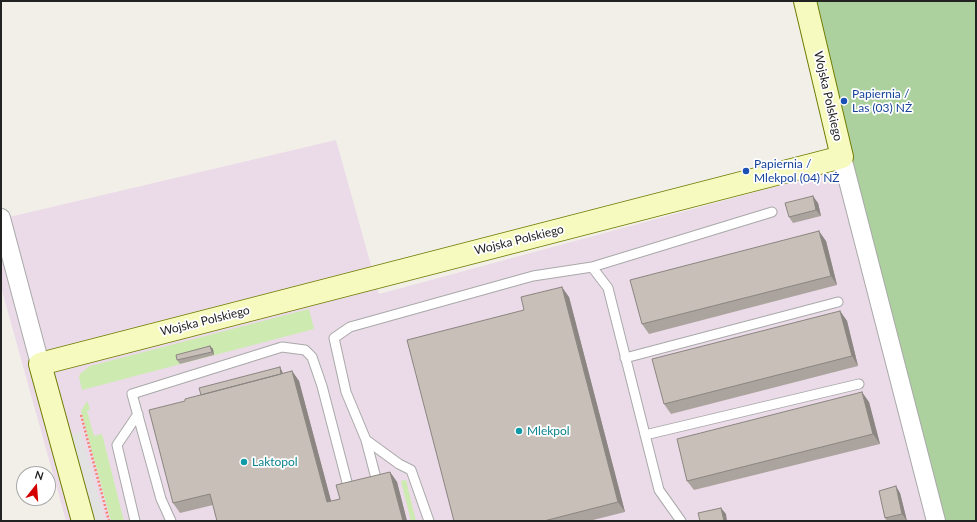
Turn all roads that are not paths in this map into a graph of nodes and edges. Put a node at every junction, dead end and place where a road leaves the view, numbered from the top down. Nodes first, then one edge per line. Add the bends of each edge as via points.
1 (805, 1) edge
2 (842, 157) junction
3 (772, 212) dead end
4 (1, 218) edge
5 (592, 267) junction
6 (838, 302) dead end
7 (625, 358) junction
8 (40, 364) junction
9 (859, 384) dead end
10 (138, 414) junction
11 (645, 435) junction
12 (366, 440) junction
13 (348, 490) edge
14 (379, 491) edge
15 (83, 521) edge
16 (135, 521) edge
17 (171, 521) edge
18 (429, 521) edge
19 (681, 521) edge
20 (936, 521) edge

1 - 2 street, Wojska Polskiego
2 - 8 street, Wojska Polskiego
2 - 20 street
3 - 5 lane
4 - 8 street
5 - 7 lane via 608,288
5 - 12 lane via 533,276 350,326 334,338 346,392
6 - 7 lane
7 - 11 lane
8 - 15 street
9 - 11 lane
10 - 13 lane via 132,394 282,347 305,350 312,357 322,386
10 - 16 lane via 118,445
10 - 17 lane via 161,499
11 - 19 lane via 659,490
12 - 14 lane
12 - 18 lane via 411,470

